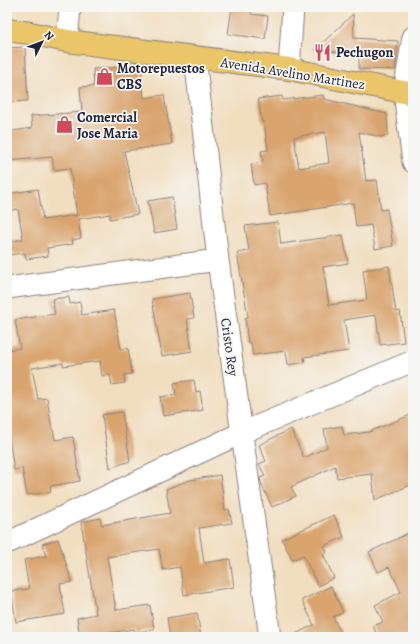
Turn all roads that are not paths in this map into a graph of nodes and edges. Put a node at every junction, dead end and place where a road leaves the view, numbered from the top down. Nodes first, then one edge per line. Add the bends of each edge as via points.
1 (70, 7) edge
2 (293, 7) edge
3 (7, 30) edge
4 (413, 37) edge
5 (66, 41) junction
6 (195, 57) junction
7 (289, 69) junction
8 (408, 93) edge
9 (413, 162) edge
10 (218, 260) junction
11 (7, 288) edge
12 (413, 361) edge
13 (241, 433) junction
14 (7, 543) edge
15 (270, 637) edge

1 - 5 street
2 - 7 street
3 - 5 main road, Avenida Avelino Martinez
4 - 8 street
5 - 6 main road, Avenida Avelino Martinez
6 - 7 main road, Avenida Avelino Martinez
6 - 10 street, Cristo Rey
7 - 8 main road, Avenida Avelino Martinez
8 - 9 street
10 - 11 street
10 - 13 street, Cristo Rey
12 - 13 street
13 - 14 street
13 - 15 street, Cristo Rey

